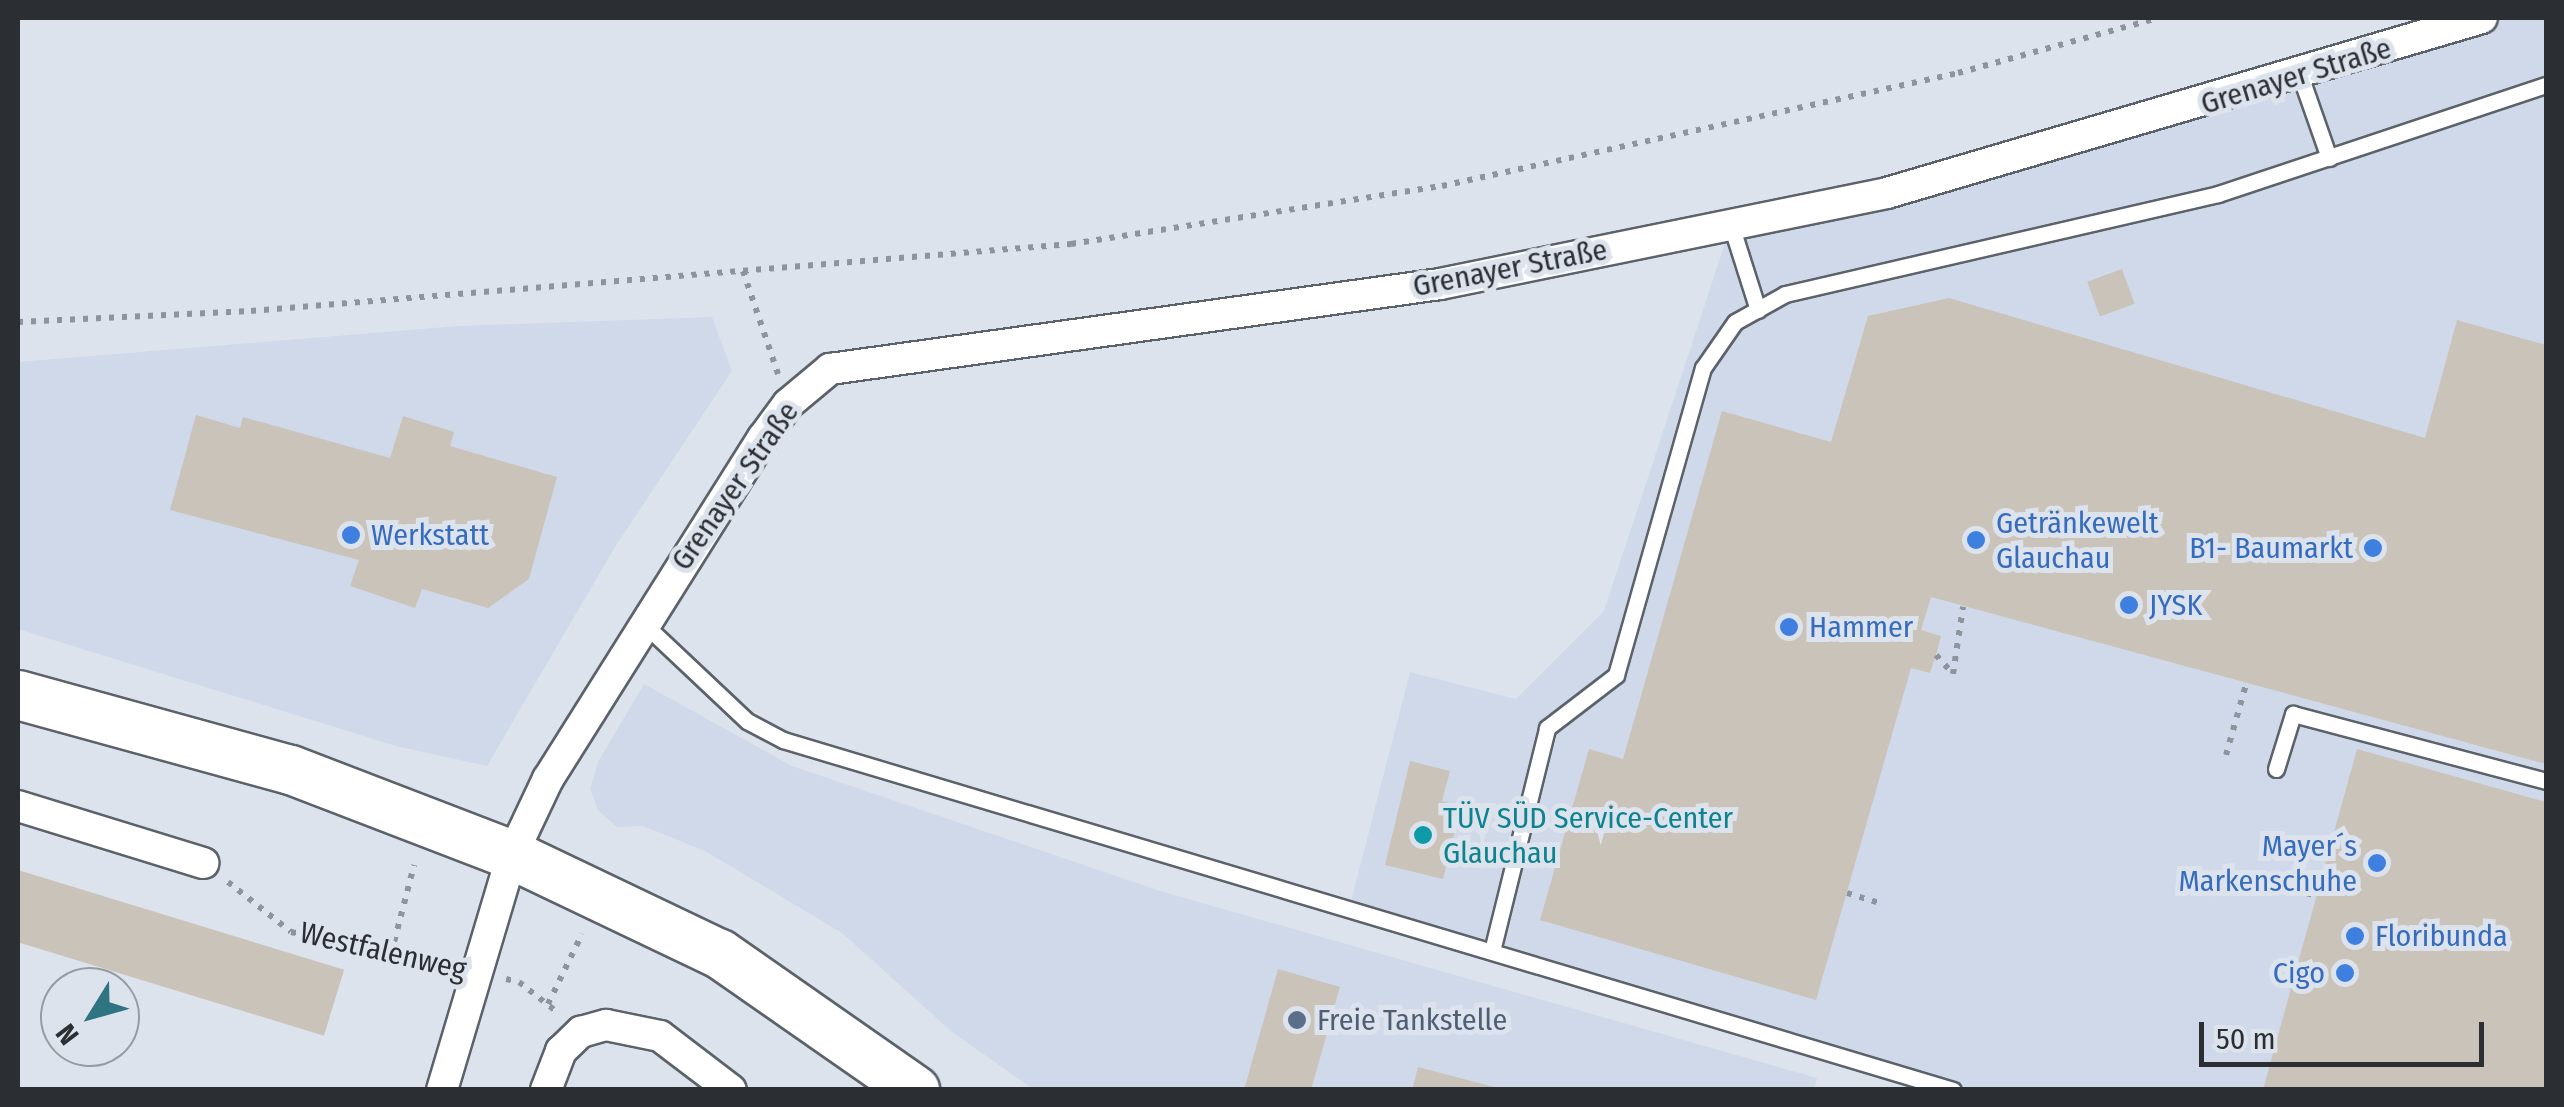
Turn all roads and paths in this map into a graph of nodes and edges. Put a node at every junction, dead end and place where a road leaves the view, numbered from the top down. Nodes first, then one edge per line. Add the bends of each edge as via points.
1 (2158, 18) edge
2 (2482, 18) edge
3 (2300, 75) junction
4 (2546, 86) edge
5 (2329, 158) junction
6 (1731, 225) junction
7 (742, 271) junction
8 (1758, 310) junction
9 (18, 322) edge
10 (788, 404) junction
11 (1962, 606) dead end
12 (642, 622) junction
13 (1936, 655) dead end
14 (2247, 681) dead end
15 (18, 695) edge
16 (2226, 755) dead end
17 (2276, 769) dead end
18 (2546, 782) edge
19 (18, 806) edge
20 (406, 812) junction
21 (512, 855) junction
22 (203, 863) joint
23 (2244, 876) dead end
24 (1847, 893) dead end
25 (601, 895) junction
26 (2316, 896) dead end
27 (1884, 904) dead end
28 (1492, 951) junction
29 (391, 954) junction
30 (475, 973) junction
31 (548, 1004) junction
32 (581, 1032) junction
33 (442, 1090) edge
34 (546, 1090) edge
35 (730, 1090) edge
36 (915, 1090) edge
37 (1953, 1090) edge

1 - 7 path via 1958,73 1442,186 1072,244
2 - 3 street, Grenayer Straße
3 - 5 lane
3 - 6 street, Grenayer Straße via 1887,193
4 - 5 lane
5 - 8 lane via 2218,194 1786,294
6 - 8 lane
6 - 10 street, Grenayer Straße via 1440,284 830,369
7 - 9 path via 251,311
7 - 10 path
8 - 28 lane via 1736,322 1703,368 1616,675 1548,728
10 - 12 street, Grenayer Straße
11 - 13 path via 1953,674
12 - 21 street, Grenayer Straße via 548,779
12 - 28 lane via 746,721 783,740
14 - 16 path
15 - 20 main road via 291,770
17 - 18 lane via 2293,714
19 - 22 street
20 - 21 main road
20 - 29 path via 395,845 416,866
21 - 25 main road
21 - 30 street, Grenayer Straße
22 - 29 path, Westfalenweg via 291,932
23 - 26 path
24 - 27 path
25 - 31 path
25 - 36 main road via 720,954
28 - 37 lane
29 - 30 path, Westfalenweg
30 - 31 path, Westfalenweg via 519,982
30 - 33 street, Grenayer Straße
31 - 32 path, Westfalenweg
32 - 34 street via 561,1051
32 - 35 street via 620,1026 660,1036

